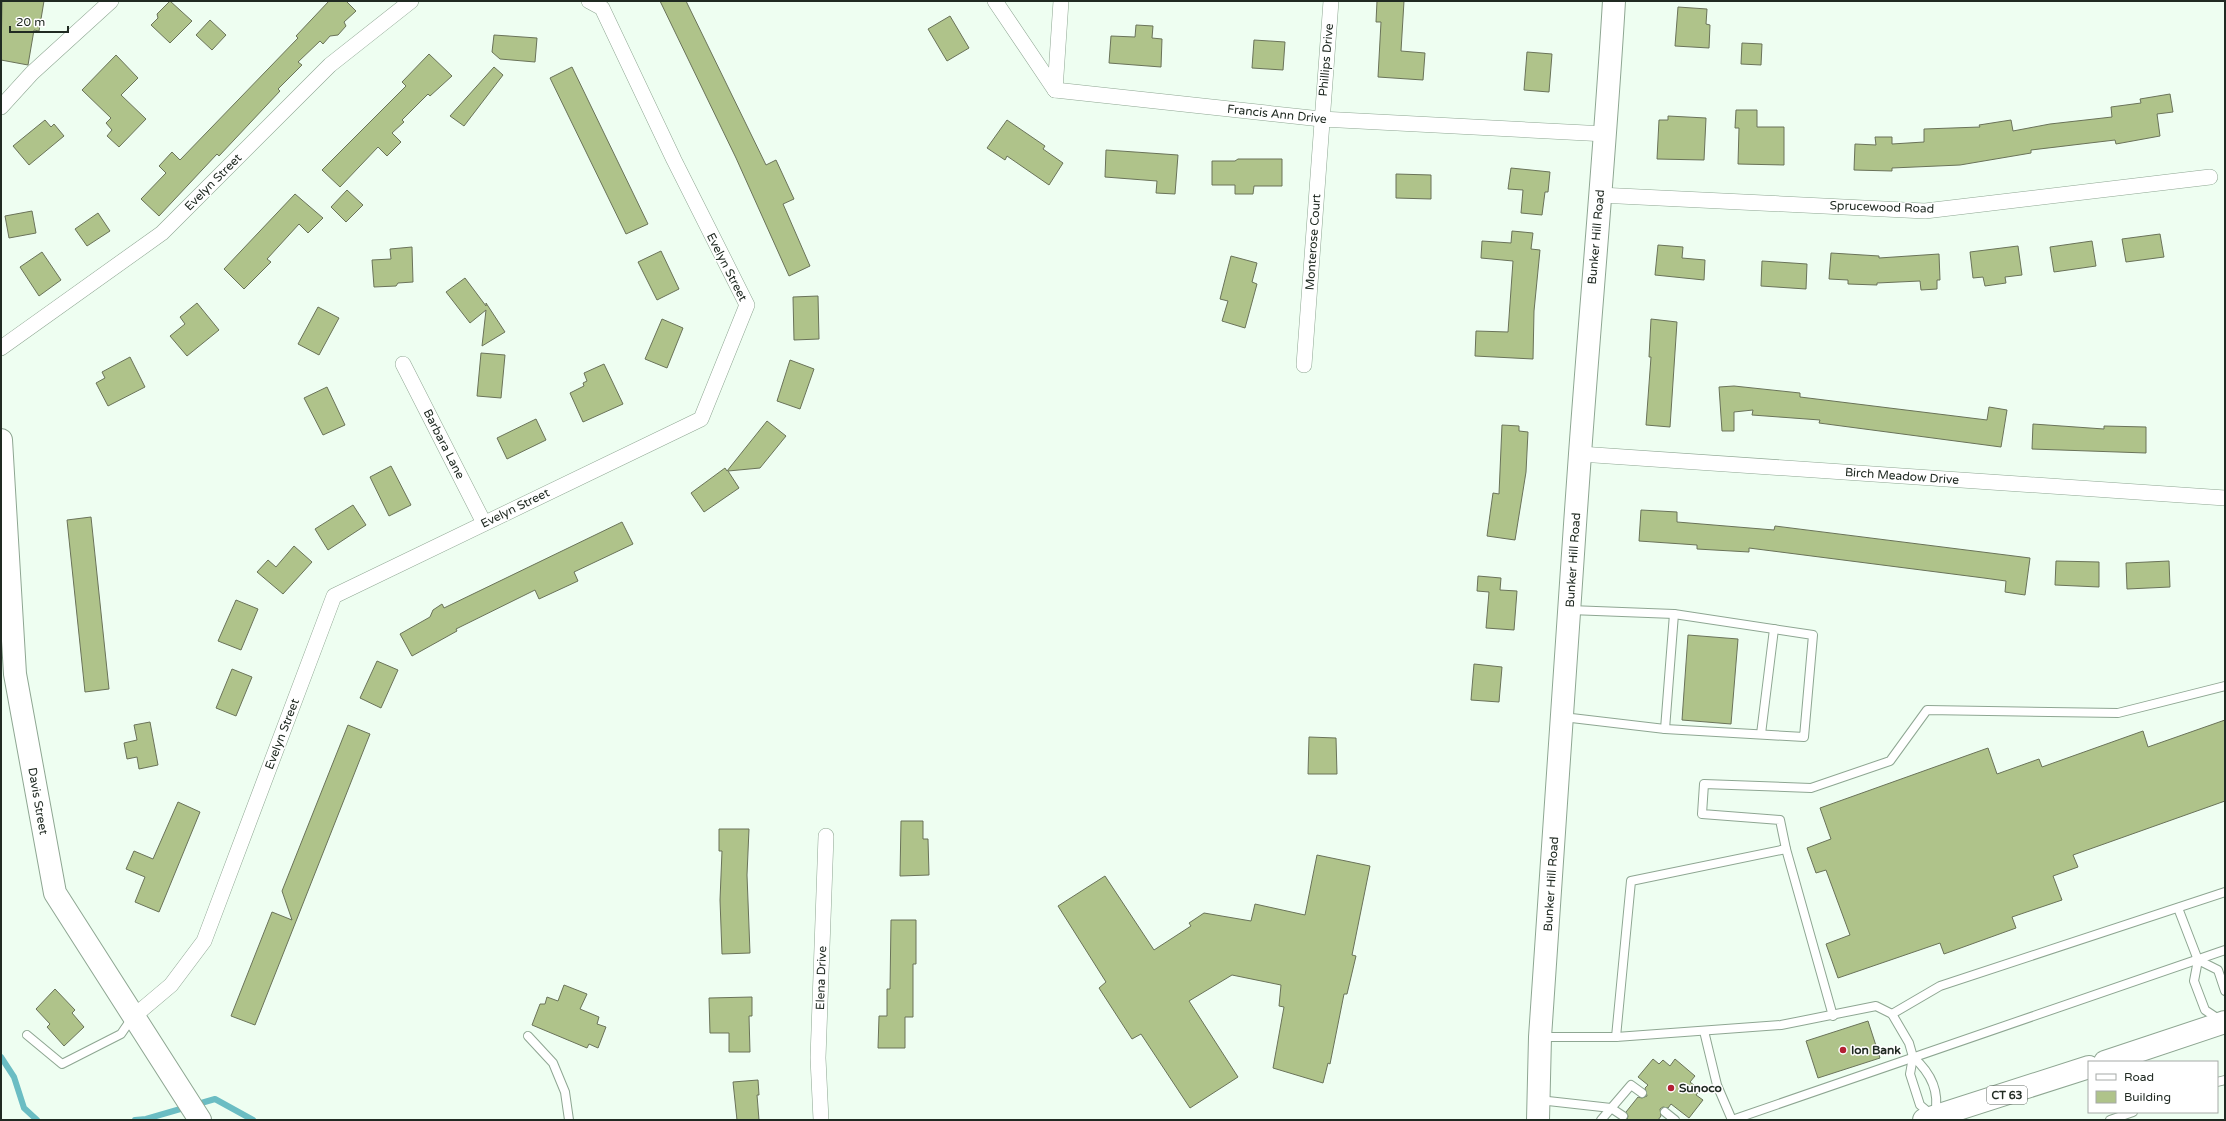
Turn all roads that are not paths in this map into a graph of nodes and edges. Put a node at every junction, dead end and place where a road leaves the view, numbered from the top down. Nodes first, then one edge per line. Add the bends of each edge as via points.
1 (112, 1) edge
2 (411, 1) edge
3 (589, 1) edge
4 (995, 1) edge
5 (1061, 1) edge
6 (1331, 1) edge
7 (1614, 1) edge
8 (1055, 90) junction
9 (1, 107) edge
10 (1322, 119) junction
11 (1606, 134) junction
12 (2210, 177) dead end
13 (1599, 195) junction
14 (1, 348) edge
15 (403, 364) dead end
16 (1304, 365) dead end
17 (1, 440) edge
18 (1, 444) edge
19 (1580, 454) junction
20 (2225, 498) edge
21 (484, 523) junction
22 (1569, 610) junction
23 (1674, 614) junction
24 (1774, 629) junction
25 (8, 674) edge
26 (2225, 686) edge
27 (1562, 717) junction
28 (1665, 729) junction
29 (1761, 734) junction
30 (826, 836) dead end
31 (1786, 849) junction
32 (2225, 892) edge
33 (2178, 908) junction
34 (2225, 950) edge
35 (2198, 960) junction
36 (2225, 991) edge
37 (1892, 1014) junction
38 (1833, 1016) junction
39 (133, 1017) junction
40 (2225, 1022) edge
41 (1704, 1031) junction
42 (27, 1035) dead end
43 (528, 1036) dead end
44 (1540, 1037) junction
45 (1616, 1037) junction
46 (1913, 1057) junction
47 (2108, 1061) edge
48 (2088, 1067) edge
49 (1642, 1093) dead end
50 (1611, 1108) junction
51 (1538, 1110) edge
52 (1665, 1112) dead end
53 (2130, 1113) edge
54 (1623, 1116) dead end
55 (1929, 1119) edge
56 (200, 1120) edge
57 (569, 1120) edge
58 (821, 1120) edge
59 (1601, 1120) edge
60 (1675, 1120) edge
61 (1732, 1120) edge
62 (2110, 1120) edge

1 - 9 street via 32,73
2 - 14 street, Evelyn Street via 330,65 162,233
3 - 21 street, Evelyn Street via 602,8 747,305 701,419
4 - 8 street
5 - 8 street
6 - 10 street, Phillips Drive
7 - 11 main road, Bunker Hill Road
8 - 10 street, Francis Ann Drive
10 - 11 street, Francis Ann Drive
10 - 16 street, Monterose Court
11 - 13 main road, Bunker Hill Road
12 - 13 street, Sprucewood Road via 1925,211
13 - 19 main road, Bunker Hill Road
15 - 21 street, Barbara Lane
17 - 18 main road, Davis Street
18 - 25 main road, Davis Street
19 - 20 street, Birch Meadow Drive
19 - 22 main road, Bunker Hill Road
21 - 39 street, Evelyn Street via 334,596 204,941 170,985
22 - 23 lane
22 - 27 main road, Bunker Hill Road
23 - 24 lane
23 - 28 lane
24 - 29 lane
24 - 29 lane via 1813,635 1804,737
25 - 39 main road, Davis Street via 55,893
26 - 31 lane via 2118,713 1927,710 1890,761 1811,788 1704,784 1702,814 1780,820
27 - 28 lane
27 - 44 main road, Bunker Hill Road
28 - 29 lane
30 - 58 street, Elena Drive via 818,1058
31 - 38 lane
31 - 45 lane via 1631,881
32 - 33 lane
33 - 35 lane
33 - 37 lane via 1940,986
34 - 35 lane
35 - 36 lane via 2218,970
35 - 40 lane via 2194,980 2205,1010
35 - 46 lane
37 - 38 lane via 1876,1006
37 - 46 lane via 1909,1043
38 - 41 lane via 1781,1025
39 - 42 lane via 120,1034 62,1064
39 - 56 main road, Davis Street
40 - 47 main road
41 - 45 lane
41 - 61 lane via 1717,1085
43 - 57 lane via 553,1063 565,1092
44 - 45 lane
44 - 51 main road, Bunker Hill Road
46 - 55 lane via 1910,1074 1920,1105
46 - 55 lane via 1927,1069 1938,1101
46 - 61 lane
48 - 55 main road, CT 63
49 - 50 lane via 1631,1085
50 - 51 lane
50 - 54 lane
50 - 59 lane
52 - 60 lane
53 - 62 lane

